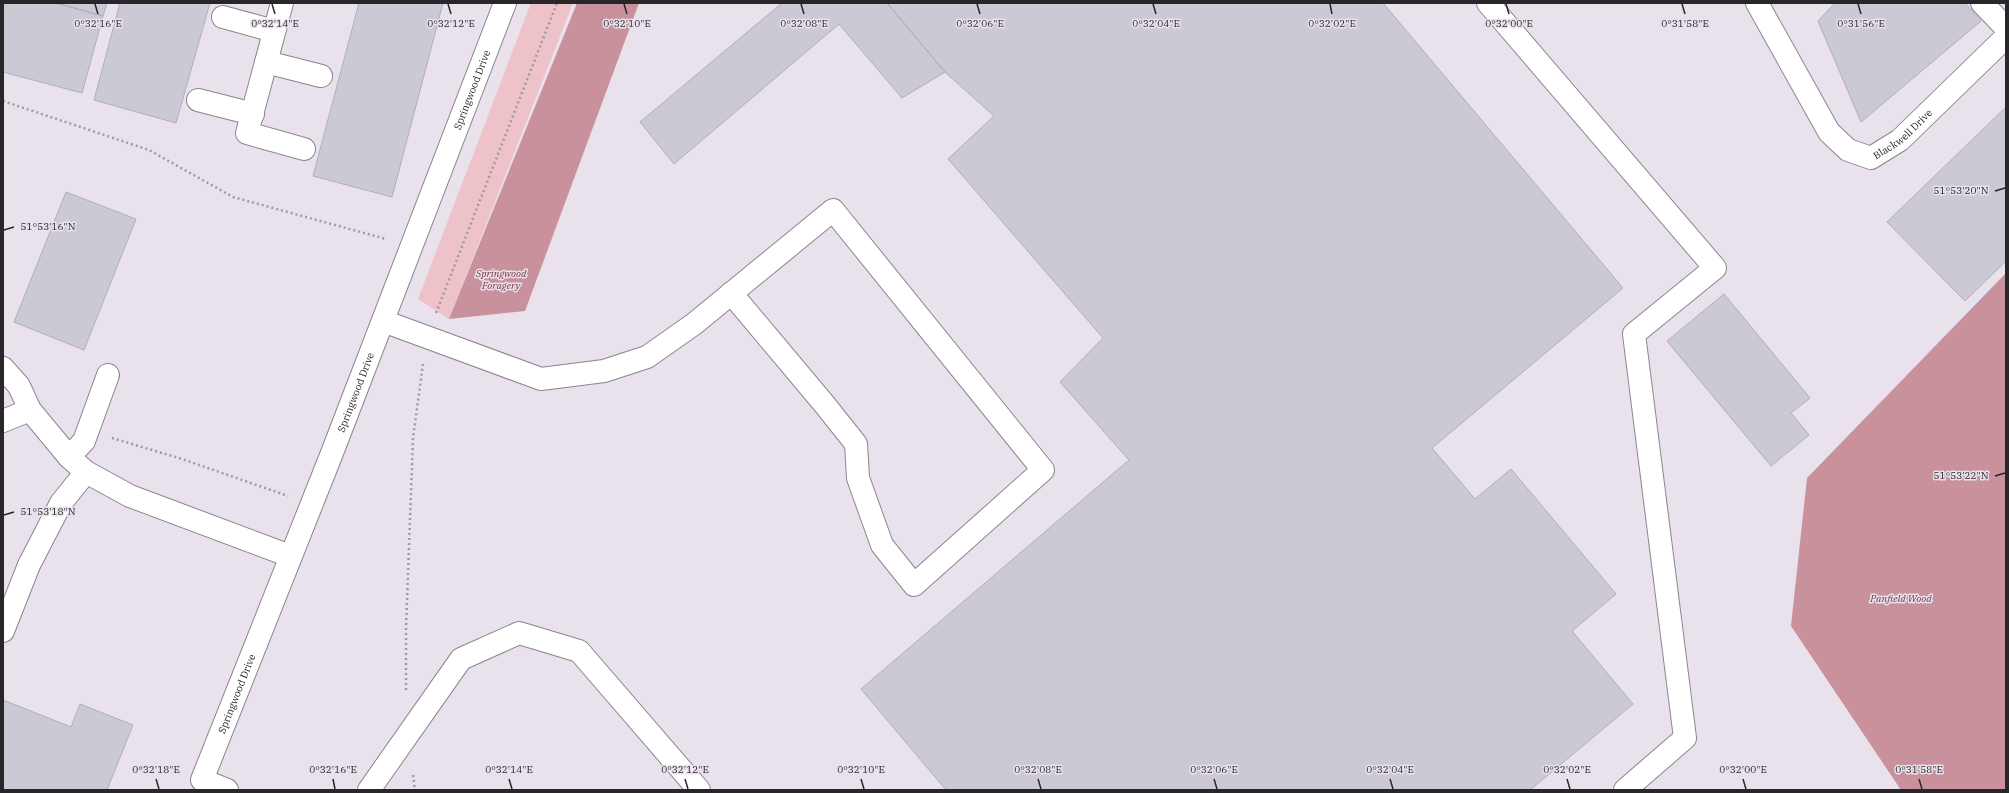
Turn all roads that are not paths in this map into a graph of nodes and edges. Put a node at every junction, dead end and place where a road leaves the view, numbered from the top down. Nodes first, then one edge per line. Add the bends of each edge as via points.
1 (282, 3) edge
2 (505, 3) edge
3 (1488, 3) edge
4 (1757, 3) edge
5 (1982, 3) edge
6 (223, 17) dead end
7 (2006, 28) edge
8 (274, 31) junction
9 (2006, 37) edge
10 (266, 62) junction
11 (321, 76) dead end
12 (198, 100) dead end
13 (253, 114) junction
14 (304, 149) dead end
15 (731, 293) junction
16 (383, 321) junction
17 (3, 368) edge
18 (108, 376) dead end
19 (30, 410) junction
20 (3, 421) edge
21 (69, 457) junction
22 (86, 472) junction
23 (290, 556) junction
24 (3, 632) edge
25 (227, 790) edge
26 (369, 790) edge
27 (700, 790) edge
28 (1625, 790) edge

1 - 8 street
2 - 16 street, Springwood Drive
3 - 28 street via 1715,268 1634,334 1685,738
4 - 9 street, Blackwell Drive via 1829,132 1848,150 1872,158 1900,140
5 - 7 street
6 - 8 street
8 - 10 street
10 - 11 street
10 - 13 street
12 - 13 street
13 - 14 street via 247,134
15 - 15 street via 832,210 1043,470 914,585 882,545 858,478 856,444
15 - 16 street via 694,324 647,357 604,371 541,379
16 - 23 street, Springwood Drive
17 - 19 street via 19,386
18 - 21 street via 84,441
19 - 20 street
19 - 21 street
21 - 22 street
22 - 23 street via 130,496
22 - 24 street via 61,503 29,565
23 - 25 street, Springwood Drive via 202,780
26 - 27 street via 460,659 519,633 579,651

